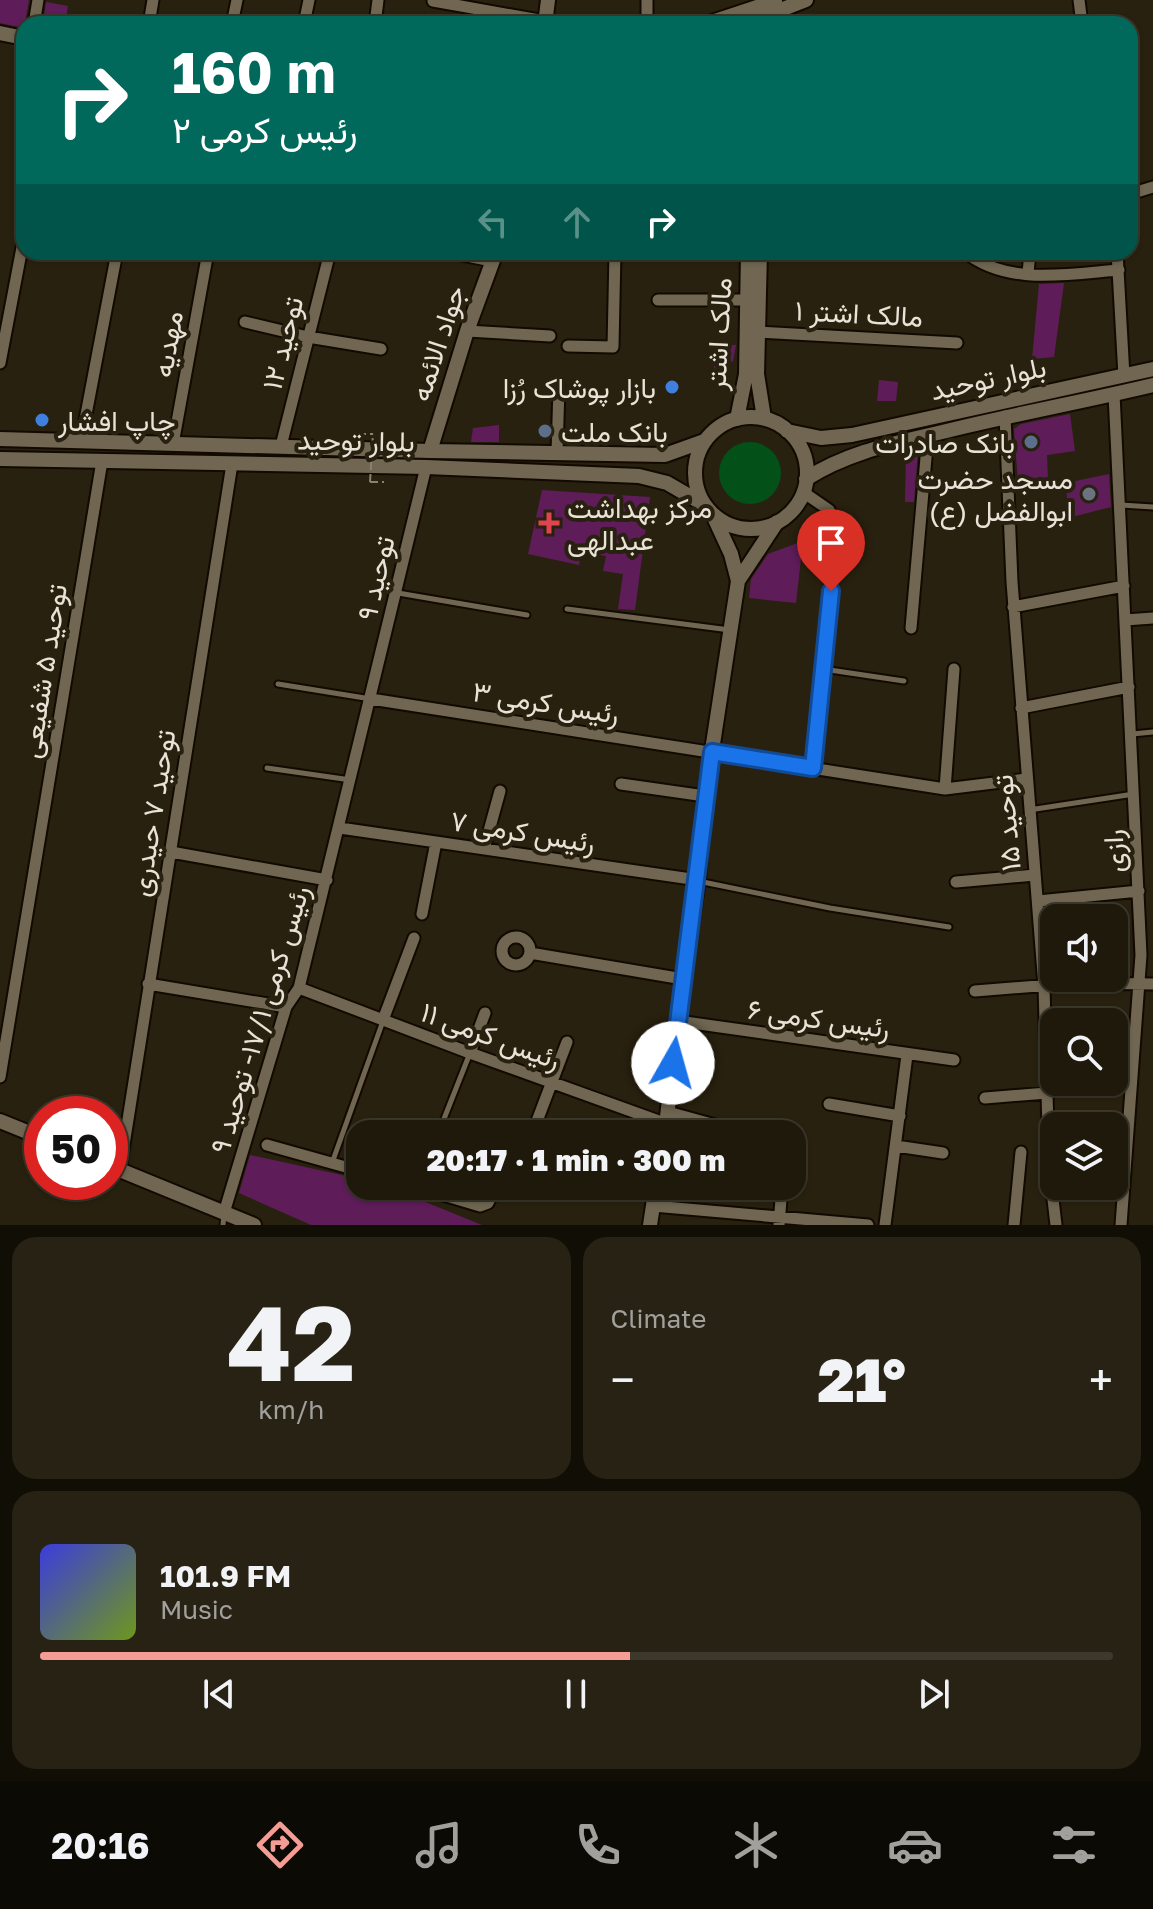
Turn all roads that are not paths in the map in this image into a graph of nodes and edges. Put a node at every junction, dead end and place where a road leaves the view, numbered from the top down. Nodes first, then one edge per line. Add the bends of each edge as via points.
1 (433, 1) edge
2 (804, 1) edge
3 (769, 10) edge
4 (509, 16) edge
5 (20, 260) edge
6 (115, 260) edge
7 (207, 260) edge
8 (328, 260) edge
9 (493, 260) edge
10 (615, 260) edge
11 (748, 260) edge
12 (760, 260) edge
13 (977, 260) edge
14 (1029, 260) edge
15 (1118, 260) edge
16 (1119, 270) junction
17 (1028, 273) junction
18 (658, 300) dead end
19 (748, 300) junction
20 (245, 322) dead end
21 (467, 331) junction
22 (758, 332) junction
23 (550, 336) dead end
24 (308, 337) junction
25 (957, 343) dead end
26 (568, 346) dead end
27 (381, 349) dead end
28 (0, 363) edge
29 (1153, 369) edge
30 (1124, 376) junction
31 (1153, 385) edge
32 (559, 387) dead end
33 (1114, 394) junction
34 (1005, 416) junction
35 (764, 418) junction
36 (737, 419) junction
37 (787, 431) junction
38 (928, 435) junction
39 (0, 439) edge
40 (81, 441) junction
41 (704, 441) junction
42 (173, 444) junction
43 (281, 446) junction
44 (430, 451) junction
45 (557, 453) junction
46 (0, 459) edge
47 (102, 461) junction
48 (232, 464) junction
49 (426, 467) junction
50 (804, 486) junction
51 (1121, 505) junction
52 (1153, 507) edge
53 (709, 510) junction
54 (777, 522) junction
55 (738, 581) junction
56 (1124, 586) junction
57 (397, 593) junction
58 (1013, 607) junction
59 (567, 609) dead end
60 (527, 615) dead end
61 (1153, 618) edge
62 (1125, 620) junction
63 (911, 628) dead end
64 (731, 630) junction
65 (823, 669) junction
66 (954, 669) dead end
67 (904, 681) dead end
68 (278, 684) dead end
69 (1129, 687) junction
70 (371, 699) junction
71 (1021, 708) junction
72 (1153, 732) edge
73 (1131, 734) junction
74 (712, 752) junction
75 (267, 768) dead end
76 (813, 768) junction
77 (1026, 779) junction
78 (352, 780) junction
79 (621, 784) dead end
80 (945, 789) junction
81 (500, 791) dead end
82 (1135, 794) junction
83 (705, 796) junction
84 (1028, 810) junction
85 (340, 828) junction
86 (436, 842) junction
87 (484, 849) junction
88 (171, 852) junction
89 (1035, 875) junction
90 (327, 880) junction
91 (698, 880) junction
92 (956, 882) dead end
93 (1139, 891) junction
94 (1038, 901) junction
95 (422, 914) dead end
96 (949, 927) dead end
97 (1040, 929) edge
98 (414, 938) dead end
99 (530, 953) dead end
100 (683, 979) junction
101 (1128, 983) edge
102 (1139, 983) junction
103 (148, 984) junction
104 (1153, 984) edge
105 (1040, 986) edge
106 (299, 988) junction
107 (975, 991) dead end
108 (286, 1007) junction
109 (485, 1013) dead end
110 (383, 1020) junction
111 (678, 1021) junction
112 (567, 1042) dead end
113 (470, 1053) junction
114 (907, 1055) junction
115 (954, 1060) dead end
116 (0, 1077) edge
117 (553, 1083) junction
118 (1040, 1094) edge
119 (128, 1096) edge
120 (1047, 1096) edge
121 (985, 1098) dead end
122 (829, 1104) dead end
123 (900, 1116) junction
124 (444, 1120) edge
125 (538, 1120) edge
126 (658, 1120) edge
127 (667, 1120) edge
128 (0, 1121) edge
129 (24, 1131) edge
130 (267, 1145) dead end
131 (896, 1146) junction
132 (1021, 1152) dead end
133 (943, 1153) dead end
134 (332, 1163) junction
135 (346, 1167) edge
136 (128, 1174) edge
137 (460, 1200) edge
138 (489, 1200) edge
139 (654, 1200) edge
140 (781, 1200) edge
141 (653, 1206) junction
142 (224, 1219) edge
143 (780, 1220) edge
144 (254, 1225) edge
145 (650, 1225) edge
146 (868, 1225) edge
147 (885, 1225) edge
148 (1014, 1225) edge
149 (1056, 1225) edge
150 (1121, 1225) edge

1 - 4 street
2 - 3 main road
5 - 28 street
6 - 40 street
7 - 42 street, مهدیه
8 - 24 street, توحید ۱۲
9 - 21 main road, جواد الائمه
10 - 26 street via 613,347
11 - 19 main road, مالک اشتر
12 - 22 main road, مالک اشتر
13 - 17 street via 989,268
14 - 17 street
15 - 16 street
16 - 17 street
16 - 30 street
18 - 19 street
19 - 36 main road, مالک اشتر via 746,374
20 - 24 street
21 - 23 street
21 - 44 main road, جواد الائمه
22 - 25 street, مالک اشتر ۱
22 - 35 main road, مالک اشتر
24 - 27 street
24 - 43 street, توحید ۱۲
29 - 30 main road, بلوار توحید
30 - 37 main road, بلوار توحید via 852,435 821,438
31 - 33 main road, بلوار توحید
32 - 45 street
33 - 34 main road, بلوار توحید
33 - 51 street, رازی
34 - 38 main road, بلوار توحید
34 - 58 street, توحید ۱۵
35 - 36 main road
35 - 37 main road
36 - 41 main road
37 - 50 main road via 803,453
38 - 50 main road, بلوار توحید via 829,464
38 - 63 street
39 - 40 main road, بلوار توحید
40 - 42 main road, بلوار توحید
41 - 45 main road, بلوار توحید via 665,455
41 - 53 main road via 695,480
42 - 43 main road, بلوار توحید
43 - 44 main road, بلوار توحید
44 - 45 main road, بلوار توحید
46 - 47 main road, بلوار توحید
47 - 48 main road, بلوار توحید
47 - 116 street, توحید ۵ شفیعی
48 - 49 main road, بلوار توحید
48 - 88 street, توحید ۷ حیدری
49 - 53 main road, بلوار توحید via 639,476 667,483
49 - 57 street, توحید ۹
50 - 54 main road via 797,504
50 - 65 street via 836,523
51 - 52 lane
51 - 56 street, رازی
53 - 54 main road via 737,527
53 - 55 main road
54 - 55 main road
55 - 64 main road
56 - 58 street
56 - 62 street, رازی
57 - 60 lane
57 - 70 street, توحید ۹
58 - 71 street, توحید ۱۵
59 - 64 lane
61 - 62 street
62 - 69 street, رازی
64 - 74 main road
65 - 67 lane
65 - 76 street
66 - 80 street
68 - 70 lane
69 - 71 street
69 - 73 street, رازی
70 - 74 street, رئیس کرمی ۳
70 - 78 street, رئیس کرمی ۱۷/۱- توحید ۹
71 - 77 street, توحید ۱۵
72 - 73 lane
73 - 82 street, رازی
74 - 76 street, رئیس کرمی ۳
74 - 83 main road
75 - 78 lane
76 - 80 street, رئیس کرمی ۳
77 - 80 street, رئیس کرمی ۳
77 - 84 street, توحید ۱۵
78 - 85 street, رئیس کرمی ۱۷/۱- توحید ۹
79 - 83 street
81 - 87 street
82 - 84 lane
82 - 93 street, رازی
83 - 91 main road
84 - 89 street, توحید ۱۵
85 - 86 street, رئیس کرمی ۷
85 - 90 street, رئیس کرمی ۱۷/۱- توحید ۹
86 - 87 street, رئیس کرمی ۷
86 - 95 street
87 - 91 street, رئیس کرمی ۷
88 - 90 street
88 - 103 street, توحید ۷ حیدری
89 - 92 street
89 - 94 street, توحید ۱۵
90 - 106 street, رئیس کرمی ۱۷/۱- توحید ۹
91 - 96 lane
91 - 100 main road
93 - 94 street
93 - 102 street, رازی
94 - 97 street, توحید ۱۵
98 - 110 street
99 - 100 street
100 - 111 main road
101 - 102 street
102 - 104 street
102 - 150 street, رازی
103 - 108 street
103 - 119 street, توحید ۷ حیدری
105 - 107 street
106 - 108 street, رئیس کرمی ۱۷/۱- توحید ۹
106 - 110 street, رئیس کرمی ۱۱
108 - 142 street, رئیس کرمی ۱۷/۱- توحید ۹
109 - 113 street
110 - 113 street, رئیس کرمی ۱۱
110 - 134 lane
111 - 114 street, رئیس کرمی ۶
111 - 127 main road
112 - 117 street
113 - 117 street, رئیس کرمی ۱۱
113 - 124 lane
114 - 115 street, رئیس کرمی ۶
114 - 123 street
117 - 125 street
117 - 126 street, رئیس کرمی ۱۱
118 - 121 street
120 - 149 street, توحید ۱۵
122 - 123 street
123 - 131 street
128 - 129 main road
130 - 134 street
131 - 133 street
131 - 147 street
132 - 148 street
134 - 135 street
136 - 142 main road
137 - 138 street via 480,1206
139 - 141 main road
140 - 143 street
141 - 143 street
141 - 145 main road
142 - 144 main road
143 - 146 street

